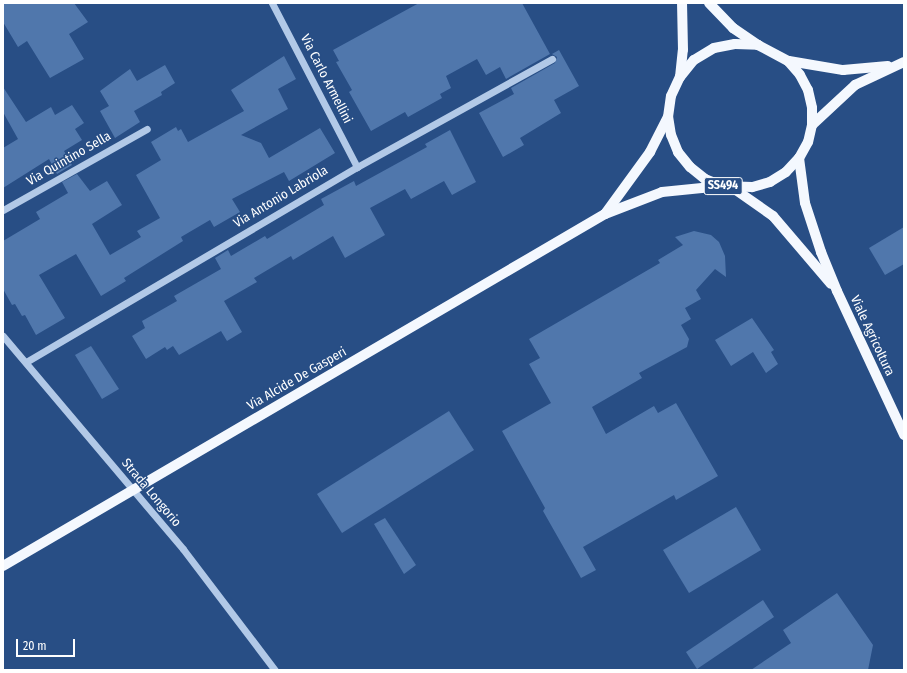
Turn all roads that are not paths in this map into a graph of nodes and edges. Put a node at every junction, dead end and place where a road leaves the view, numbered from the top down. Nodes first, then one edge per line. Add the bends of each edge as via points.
1 (272, 3) edge
2 (682, 3) edge
3 (709, 3) edge
4 (758, 45) junction
5 (552, 59) dead end
6 (788, 61) junction
7 (904, 62) edge
8 (892, 66) junction
9 (680, 77) junction
10 (668, 117) junction
11 (812, 125) junction
12 (147, 129) dead end
13 (799, 158) junction
14 (357, 166) junction
15 (722, 186) junction
16 (733, 188) junction
17 (3, 210) edge
18 (605, 214) junction
19 (837, 291) junction
20 (3, 336) edge
21 (26, 362) junction
22 (904, 435) edge
23 (133, 490) junction
24 (3, 566) edge
25 (275, 670) edge

1 - 14 street, Via Carlo Armellini
2 - 9 main road, Viale Agricoltura / SS494 via 683,50
3 - 4 main road, Viale Agricoltura / SS494 via 733,28
4 - 6 main road, Viale Agricoltura / SS494
4 - 9 main road, Viale Agricoltura / SS494 via 735,44 714,48 694,60
5 - 14 street, Via Antonio Labriola
6 - 8 main road via 843,70
6 - 11 main road, Viale Agricoltura / SS494 via 800,74 808,90
7 - 8 main road
8 - 11 main road via 855,85
9 - 10 main road, Viale Agricoltura / SS494 via 671,96
10 - 15 main road, Viale Agricoltura / SS494 via 673,141 690,167 705,179
10 - 18 main road, Via Alcide De Gasperi via 650,152
11 - 13 main road, Viale Agricoltura / SS494 via 808,142
12 - 17 street, Via Quintino Sella
13 - 16 main road, Viale Agricoltura / SS494 via 786,172 770,182 752,187
13 - 19 main road, Viale Agricoltura / SS494 via 805,203
14 - 21 street, Via Antonio Labriola
15 - 16 main road, Viale Agricoltura / SS494
15 - 18 main road, Via Alcide De Gasperi via 662,192
16 - 19 main road, Viale Agricoltura / SS494 via 773,216
18 - 23 main road, Via Alcide De Gasperi
19 - 22 main road, Viale Agricoltura / SS494
20 - 21 street, Strada Longorio
21 - 23 street, Strada Longorio
23 - 24 main road, Via Alcide De Gasperi
23 - 25 street, Strada Longorio via 183,549

